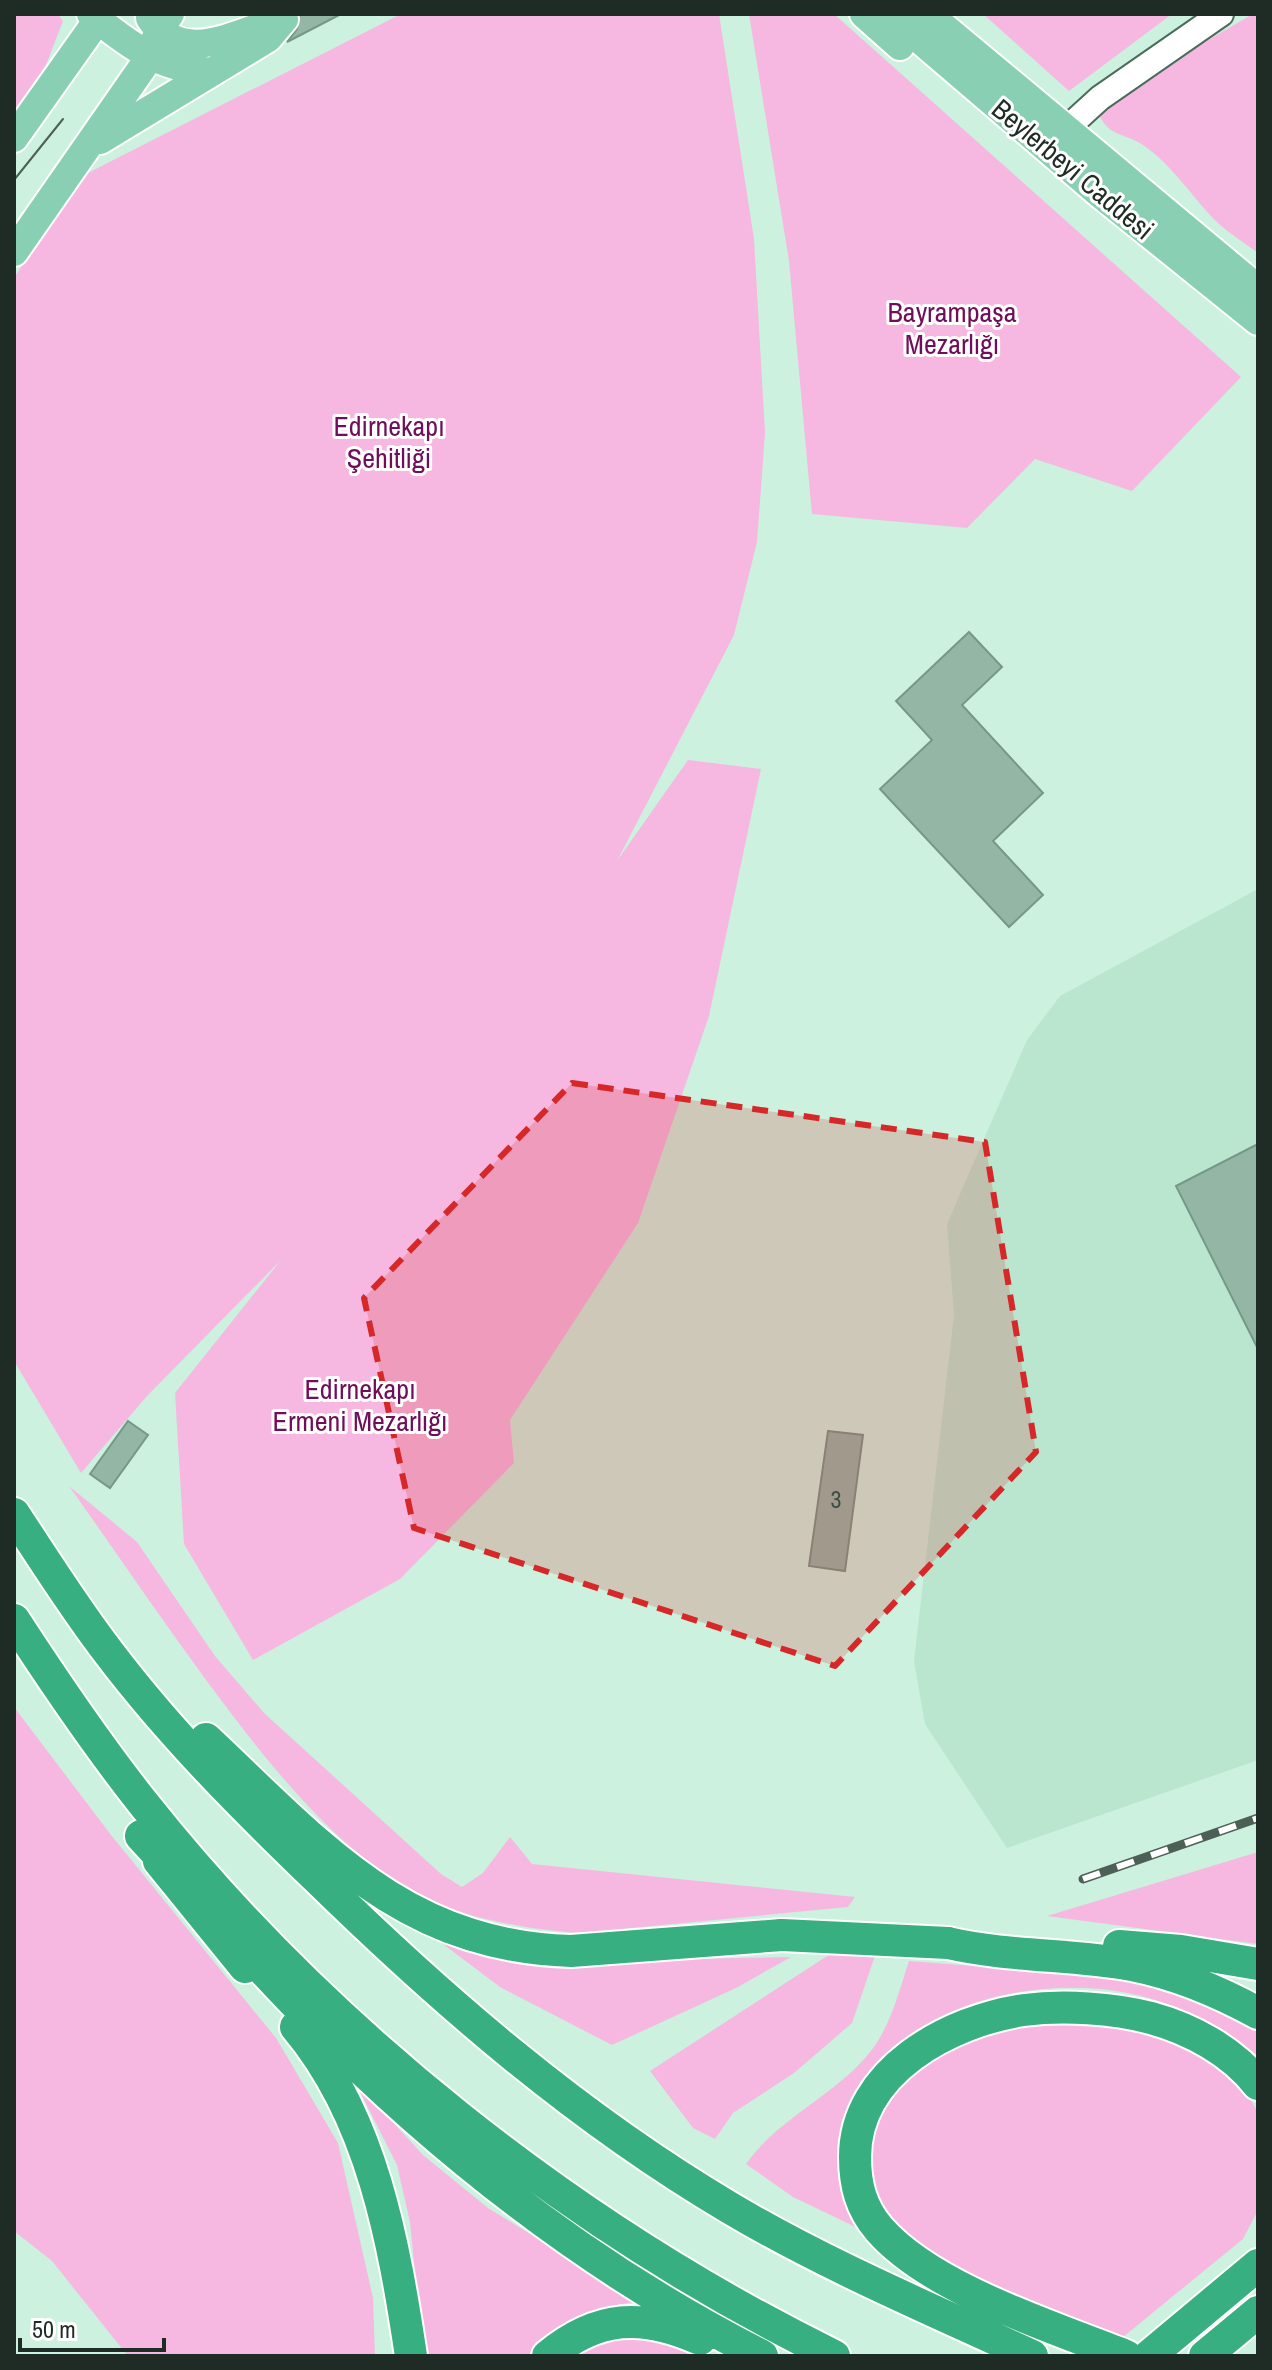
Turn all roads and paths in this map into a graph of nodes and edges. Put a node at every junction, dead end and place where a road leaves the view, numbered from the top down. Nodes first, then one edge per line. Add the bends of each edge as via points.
1 (864, 14) edge
2 (890, 14) edge
3 (1221, 14) edge
4 (289, 16) edge
5 (935, 18) edge
6 (90, 19) edge
7 (159, 19) edge
8 (149, 58) junction
9 (211, 72) junction
10 (1004, 113) junction
11 (1066, 129) junction
12 (14, 138) edge
13 (92, 145) junction
14 (14, 252) edge
15 (1258, 289) edge
16 (1258, 321) edge
17 (14, 1514) edge
18 (14, 1620) edge
19 (36, 1654) junction
20 (110, 1655) junction
21 (141, 1836) junction
22 (948, 1943) junction
23 (1258, 1964) edge
24 (1258, 2013) edge
25 (1258, 2084) edge
26 (1258, 2247) edge
27 (1258, 2265) edge
28 (394, 2269) junction
29 (1258, 2312) edge
30 (1177, 2333) junction
31 (399, 2356) edge
32 (411, 2356) edge
33 (548, 2356) edge
34 (738, 2356) edge
35 (762, 2356) edge
36 (834, 2356) edge
37 (1032, 2356) edge
38 (1126, 2356) edge
39 (1149, 2356) edge
40 (1205, 2356) edge

1 - 10 main road via 963,96
2 - 10 main road, Beylerbeyi Caddesi
3 - 11 street via 1100,98
4 - 7 main road via 196,46 178,44
4 - 9 main road via 268,38
5 - 11 main road, Beylerbeyi Caddesi
6 - 8 main road
6 - 12 main road
7 - 8 main road
8 - 9 main road via 179,69
8 - 13 main road
9 - 13 main road
10 - 16 main road, Beylerbeyi Caddesi
11 - 15 main road, Beylerbeyi Caddesi
13 - 14 main road
17 - 20 highway
18 - 19 highway
19 - 21 highway via 69,1734
19 - 36 highway via 145,1805 243,1918 404,2070 500,2148 641,2245
20 - 22 highway, bridge via 343,1867 369,1887 444,1925 537,1950 605,1951 782,1935
20 - 37 highway via 237,1801 428,1984 554,2087 662,2166 732,2209
21 - 28 highway via 194,1908 302,2034 337,2087 375,2180
21 - 35 highway via 304,2014 448,2148 586,2251
22 - 23 highway via 1127,1946
22 - 24 highway via 985,1952 1150,1969 1211,1989
25 - 38 highway via 1236,2061 1169,2024 1130,2015 1026,2010 963,2027 900,2063 877,2088 862,2116 855,2163 863,2207 906,2255 934,2273
26 - 30 highway
27 - 30 highway
28 - 31 highway
28 - 32 highway
29 - 40 highway
30 - 39 highway
33 - 34 highway via 604,2325 646,2320

